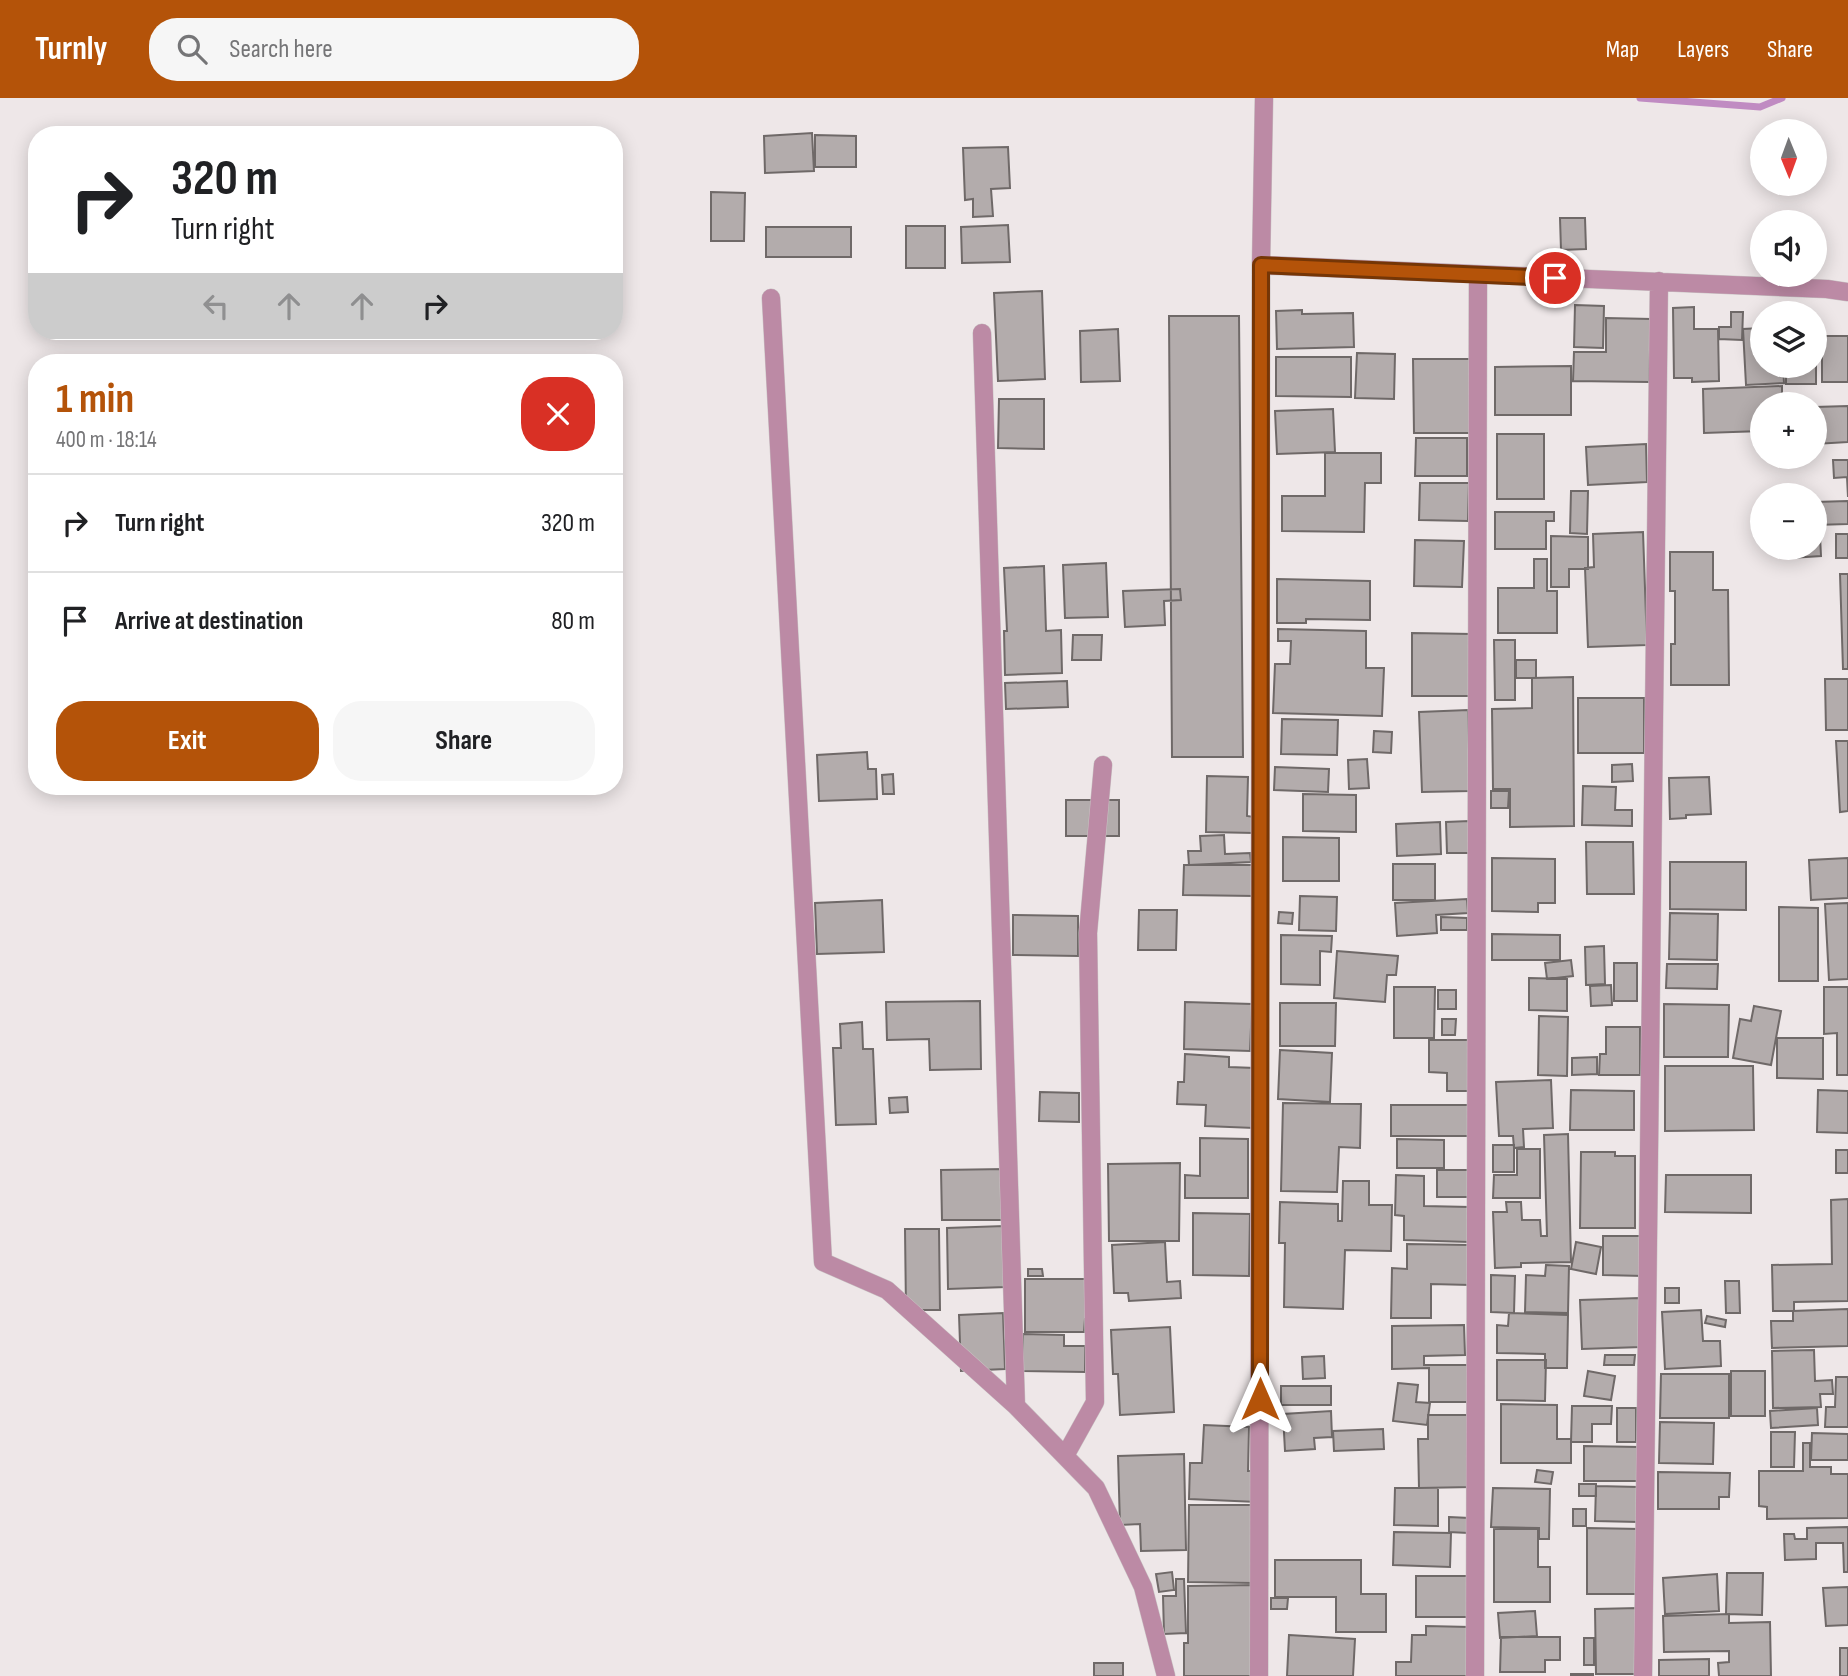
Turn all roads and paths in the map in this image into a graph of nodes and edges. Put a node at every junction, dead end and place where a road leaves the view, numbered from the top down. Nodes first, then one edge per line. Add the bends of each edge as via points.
1 (1264, 98) edge
2 (1261, 265) junction
3 (1478, 275) junction
4 (1659, 281) junction
5 (1848, 292) edge
6 (771, 298) dead end
7 (982, 333) dead end
8 (1103, 765) dead end
9 (1016, 1406) junction
10 (1065, 1456) junction
11 (1166, 1676) edge
12 (1259, 1676) edge
13 (1475, 1676) edge
14 (1643, 1676) edge

1 - 2 street
2 - 3 street
2 - 12 street
3 - 4 street
3 - 13 street
4 - 5 street
4 - 14 street
6 - 9 street via 823,1262 887,1290
7 - 9 street
8 - 10 street via 1088,933 1095,1402
9 - 10 street
10 - 11 street via 1096,1488 1143,1587

